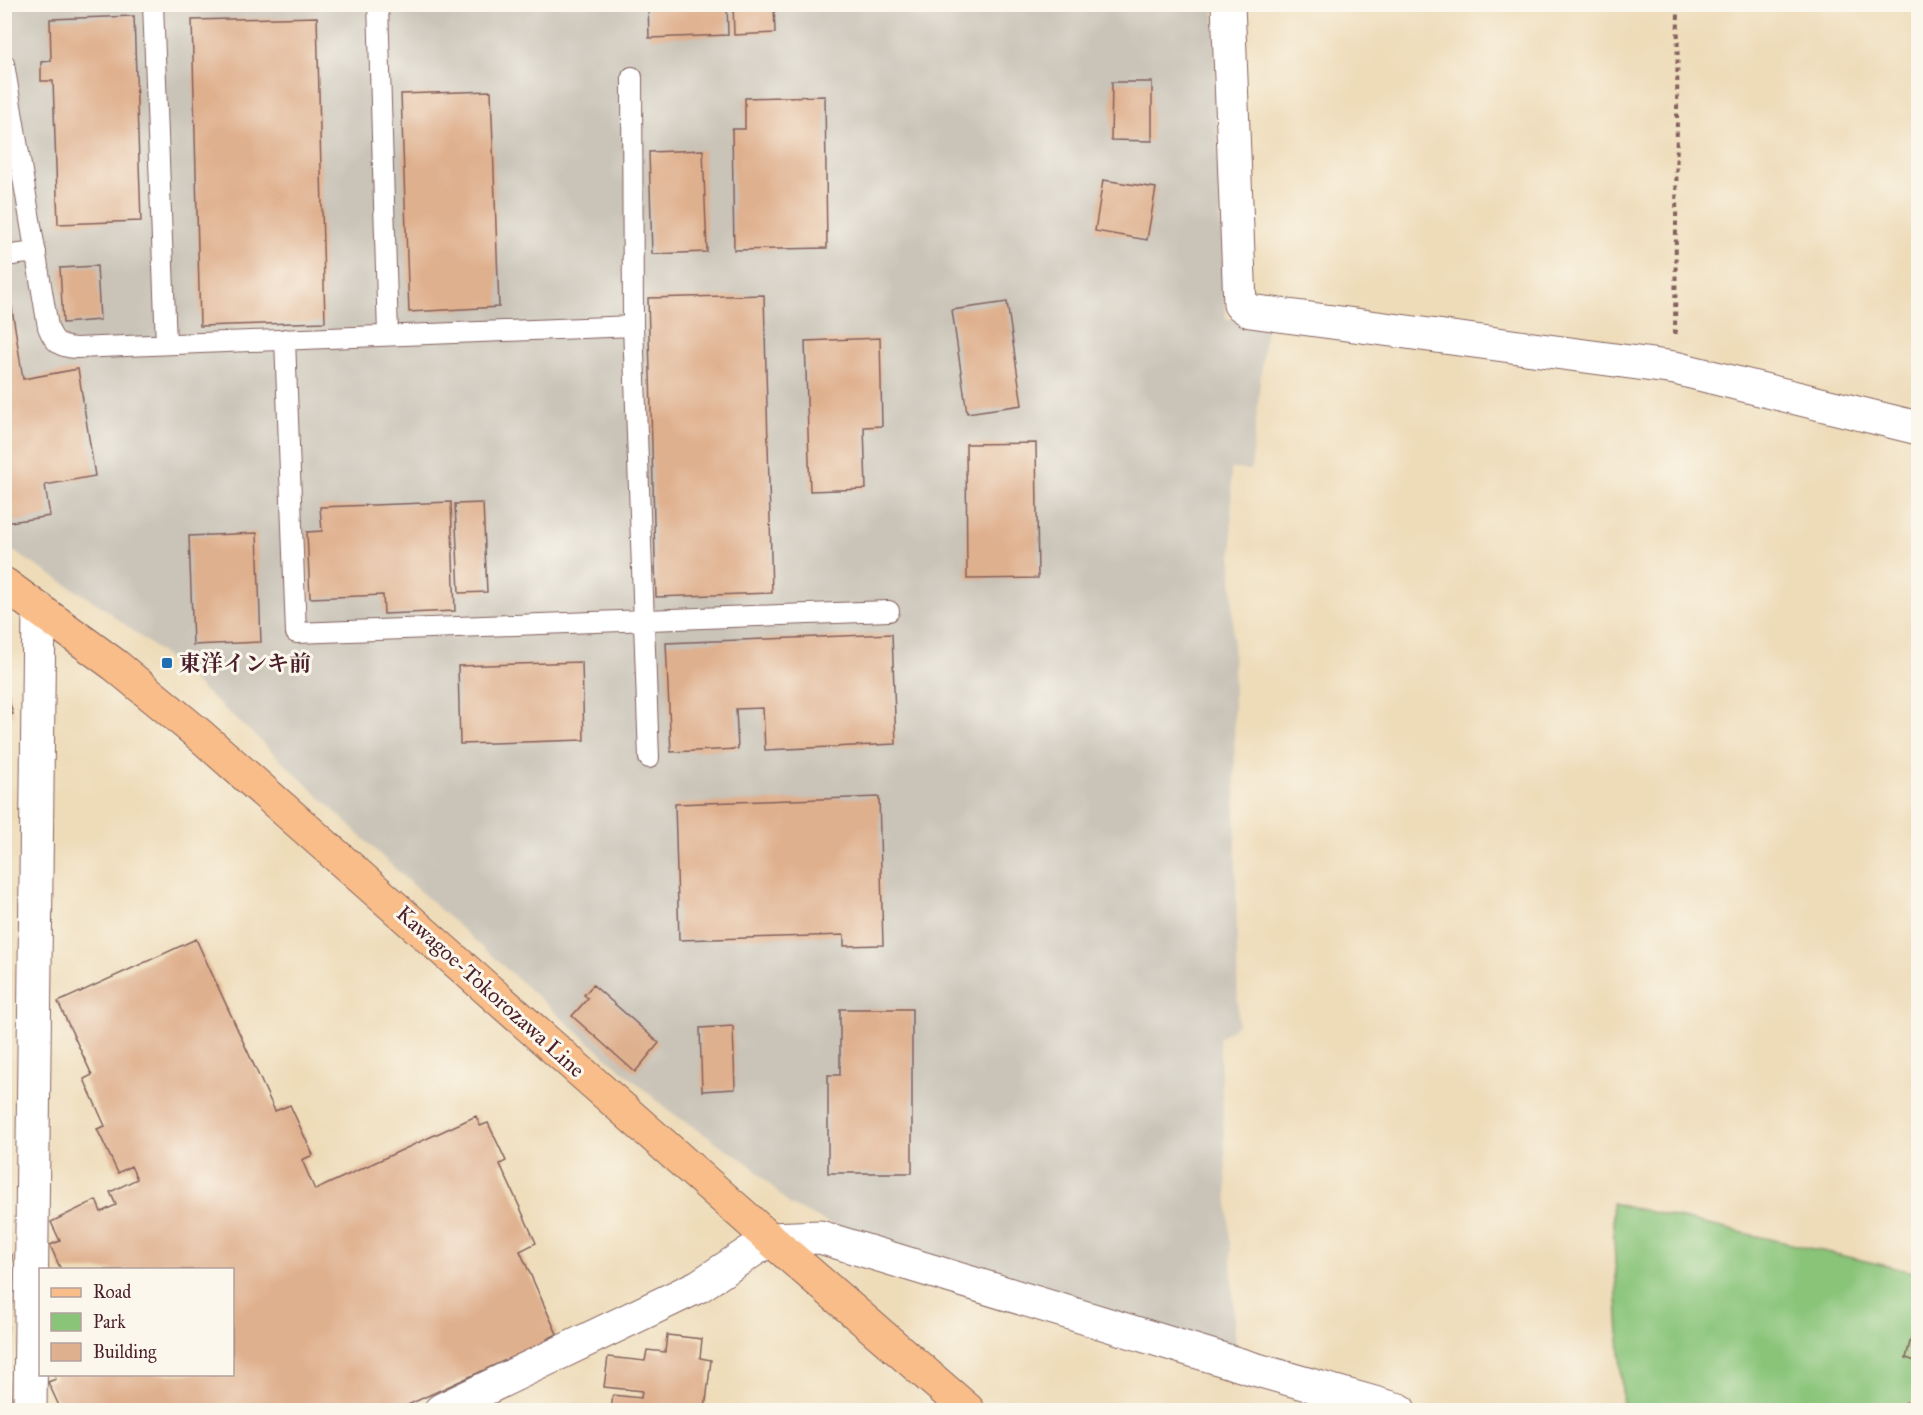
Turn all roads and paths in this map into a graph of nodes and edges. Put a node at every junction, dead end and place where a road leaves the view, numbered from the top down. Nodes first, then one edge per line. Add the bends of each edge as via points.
1 (153, 4) edge
2 (378, 4) edge
3 (1228, 4) edge
4 (1678, 4) edge
5 (4, 64) edge
6 (632, 77) dead end
7 (36, 252) junction
8 (4, 256) edge
9 (633, 326) junction
10 (388, 335) junction
11 (285, 339) junction
12 (166, 344) junction
13 (1675, 368) junction
14 (1918, 428) edge
15 (4, 584) edge
16 (39, 609) junction
17 (889, 611) dead end
18 (645, 620) junction
19 (649, 758) dead end
20 (770, 1239) junction
21 (30, 1410) edge
22 (441, 1410) edge
23 (968, 1410) edge
24 (1399, 1410) edge

1 - 12 lane
2 - 10 lane
3 - 13 street via 1240,304 1250,311
4 - 13 path
5 - 7 lane
6 - 9 lane
7 - 8 lane
7 - 12 lane via 52,340 62,347 76,348
9 - 10 lane
9 - 18 lane
10 - 11 lane
11 - 12 lane
11 - 18 lane via 296,633
13 - 14 street
15 - 16 main road, Kawagoe-Tokorozawa Line
16 - 20 main road, Kawagoe-Tokorozawa Line via 201,736
16 - 21 street
17 - 18 lane
18 - 19 lane
20 - 22 street via 699,1286
20 - 23 main road, Kawagoe-Tokorozawa Line
20 - 24 street via 820,1237 1254,1370

